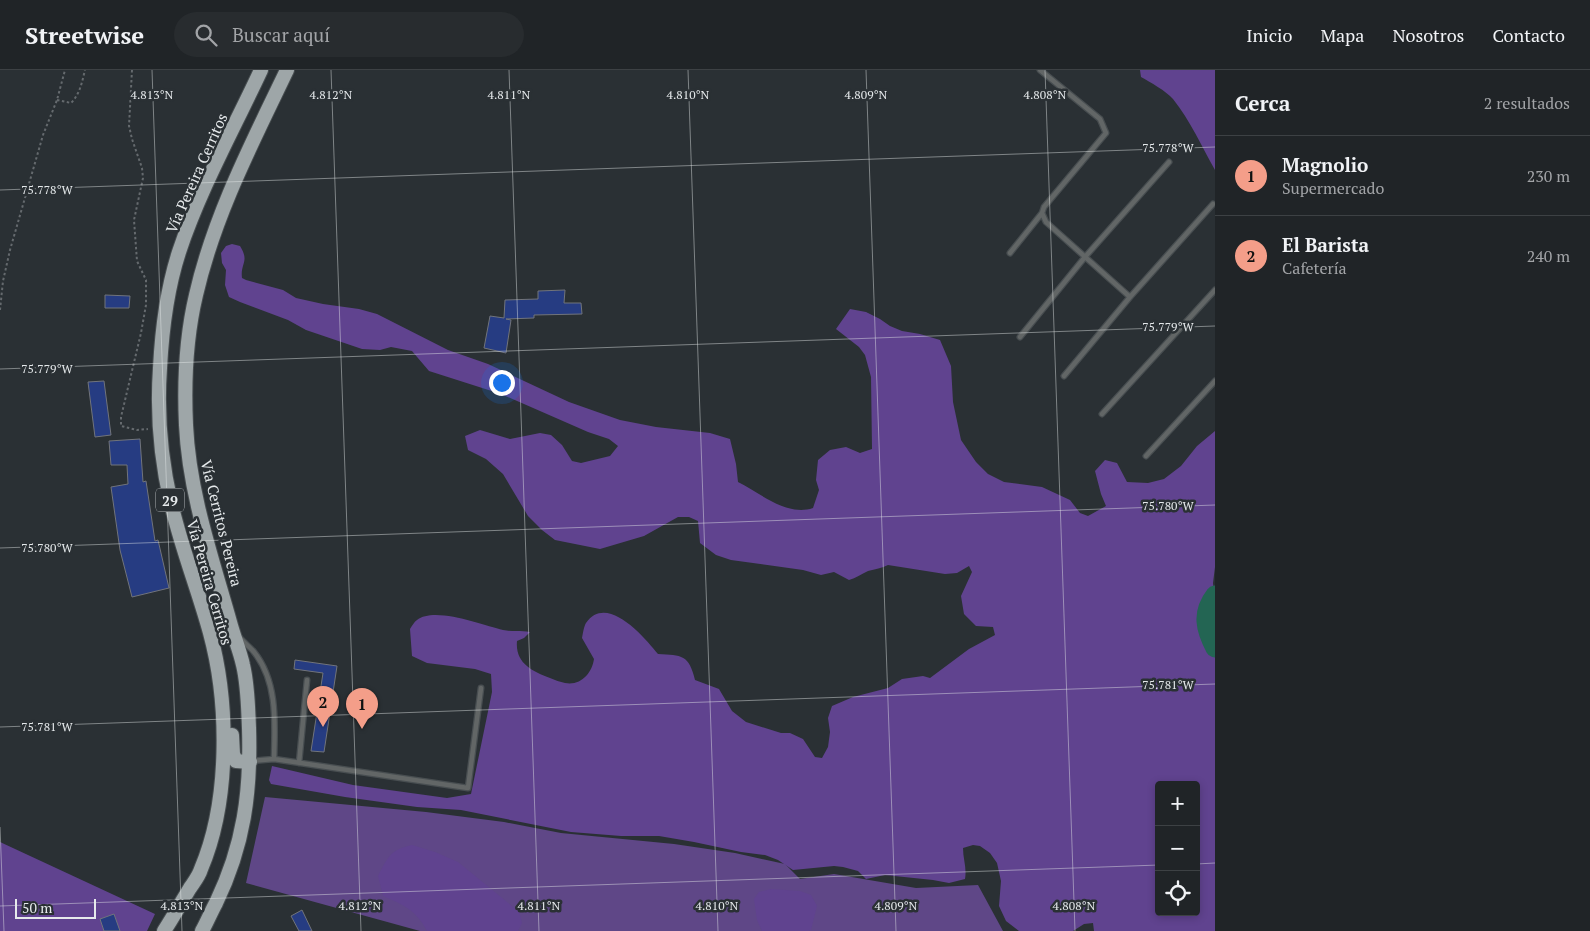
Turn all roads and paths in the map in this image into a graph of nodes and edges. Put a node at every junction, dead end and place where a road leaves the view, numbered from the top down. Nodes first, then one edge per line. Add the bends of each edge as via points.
1 (65, 70) edge
2 (84, 70) edge
3 (132, 70) edge
4 (260, 70) edge
5 (287, 70) edge
6 (1040, 70) edge
7 (57, 100) junction
8 (1169, 162) dead end
9 (1213, 204) dead end
10 (1042, 214) junction
11 (1010, 252) dead end
12 (1085, 257) junction
13 (1215, 290) edge
14 (1130, 297) junction
15 (0, 310) edge
16 (1020, 336) dead end
17 (1064, 376) dead end
18 (1215, 381) edge
19 (1102, 414) dead end
20 (160, 427) junction
21 (1146, 456) dead end
22 (232, 630) junction
23 (210, 634) junction
24 (307, 680) dead end
25 (481, 688) dead end
26 (274, 759) junction
27 (250, 762) junction
28 (298, 763) junction
29 (164, 931) edge
30 (202, 931) edge

1 - 7 path
2 - 7 path via 77,97 71,103
3 - 20 path via 129,126 143,178 134,220 138,261 146,280 146,297 121,426 137,430
4 - 20 highway, Vía Pereira Cerritos / 29 via 201,196 179,252 163,329
5 - 22 highway, Vía Cerritos Pereira / 29 via 226,200 206,256 189,332 186,426 189,457 205,535
6 - 10 lane via 1100,119 1106,133 1044,207
7 - 15 path via 43,135 10,250
8 - 12 lane
9 - 14 lane
10 - 11 lane
10 - 12 lane via 1046,222
12 - 14 lane
12 - 16 lane
13 - 19 lane
14 - 17 lane
18 - 21 lane
20 - 23 highway, Vía Pereira Cerritos / 29 via 162,461 171,503
22 - 26 lane via 254,652 271,690 275,712
22 - 27 highway, Vía Cerritos Pereira / 29 via 243,664 248,698
23 - 27 highway via 226,668 232,698 233,754 236,760
23 - 29 highway, Vía Pereira Cerritos / 29 via 222,700 221,787 214,830 201,870
24 - 28 lane
25 - 28 lane via 468,788
26 - 27 lane
26 - 28 lane
27 - 30 highway, Vía Cerritos Pereira / 29 via 242,833 226,881

